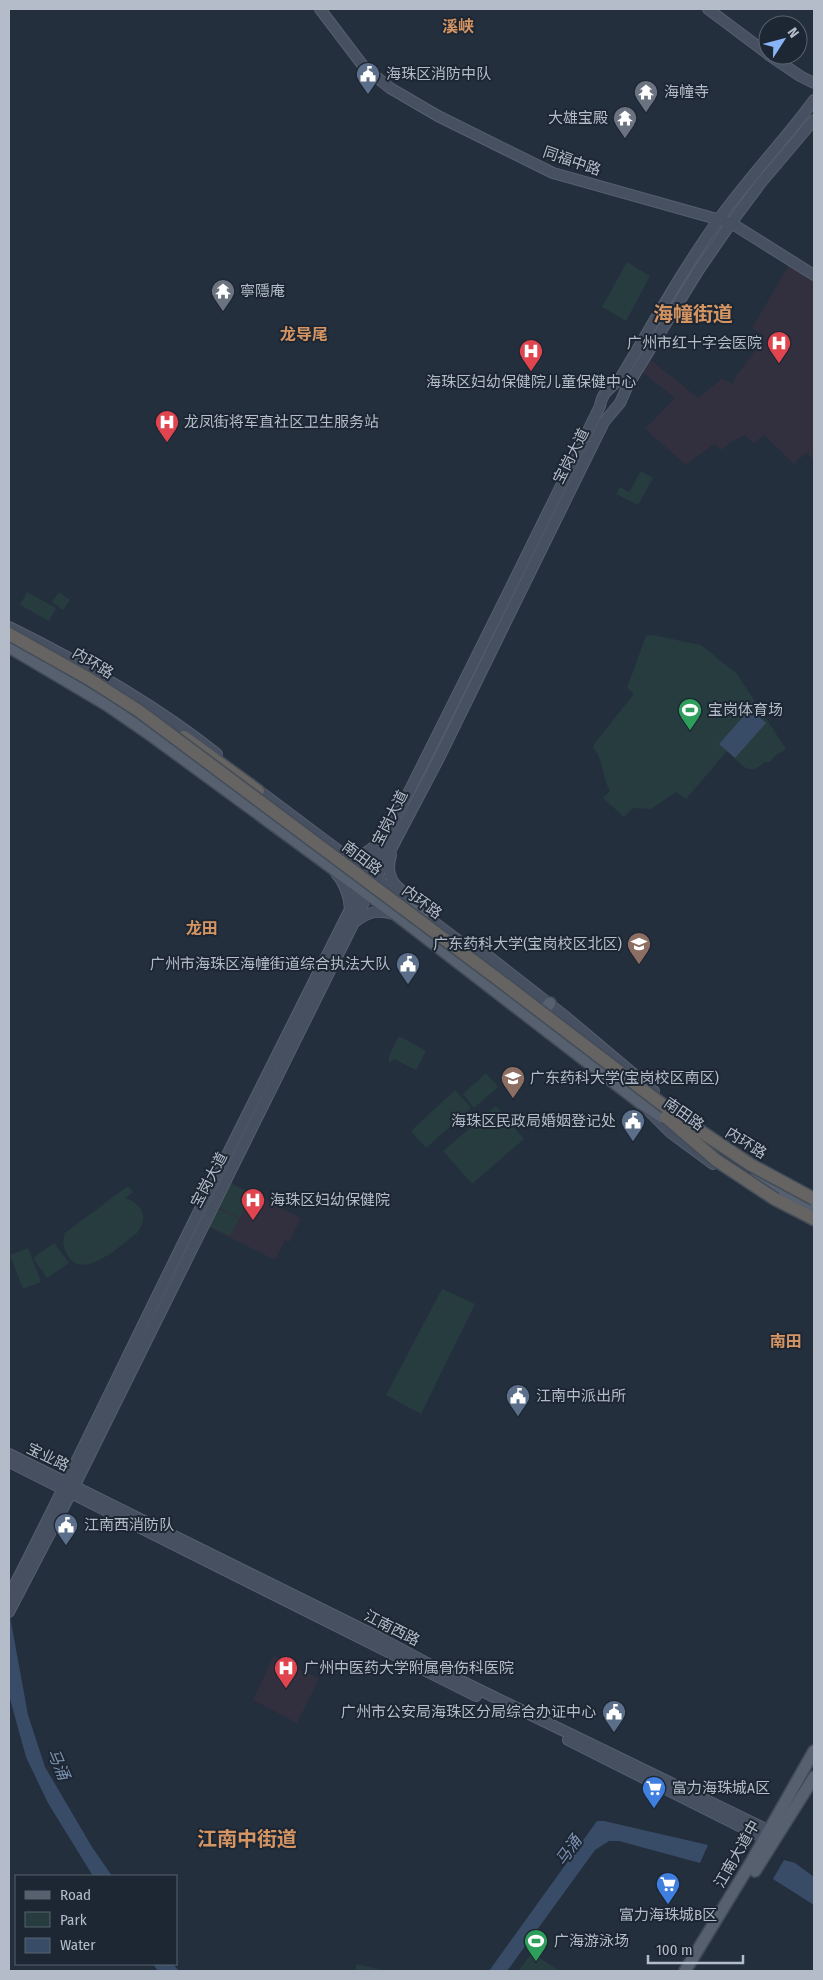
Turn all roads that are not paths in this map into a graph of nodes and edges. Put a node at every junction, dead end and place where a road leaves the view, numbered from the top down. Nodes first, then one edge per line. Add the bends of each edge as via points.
1 (320, 9) edge
2 (708, 9) edge
3 (758, 47) edge
4 (784, 65) edge
5 (814, 84) edge
6 (814, 100) edge
7 (814, 120) edge
8 (719, 219) junction
9 (731, 223) junction
10 (814, 275) edge
11 (610, 388) junction
12 (622, 400) junction
13 (600, 402) junction
14 (615, 410) junction
15 (533, 540) junction
16 (544, 544) junction
17 (523, 561) junction
18 (533, 566) junction
19 (9, 627) edge
20 (12, 638) edge
21 (258, 791) junction
22 (275, 808) junction
23 (389, 831) junction
24 (320, 841) junction
25 (395, 842) junction
26 (348, 857) junction
27 (332, 868) junction
28 (368, 883) junction
29 (406, 894) junction
30 (397, 909) junction
31 (350, 910) junction
32 (425, 915) junction
33 (355, 921) junction
34 (483, 959) joint
35 (550, 1003) junction
36 (542, 1013) junction
37 (620, 1068) junction
38 (634, 1079) junction
39 (641, 1096) junction
40 (666, 1108) junction
41 (708, 1145) junction
42 (218, 1173) junction
43 (753, 1173) junction
44 (228, 1178) junction
45 (794, 1183) junction
46 (766, 1186) junction
47 (814, 1194) edge
48 (814, 1199) edge
49 (814, 1206) edge
50 (814, 1211) edge
51 (814, 1219) edge
52 (814, 1224) edge
53 (9, 1454) edge
54 (9, 1462) edge
55 (69, 1488) junction
56 (34, 1556) junction
57 (9, 1596) edge
58 (9, 1612) edge
59 (814, 1751) edge
60 (814, 1777) edge
61 (782, 1806) junction
62 (793, 1813) junction
63 (770, 1835) junction
64 (685, 1971) edge
65 (694, 1971) edge

1 - 8 main road, 同福中路 via 364,67 397,92 438,116 552,172
2 - 3 main road
4 - 5 main road
6 - 8 main road, 宝岗大道
7 - 9 main road, 宝岗大道
8 - 9 main road, 同福中路
8 - 11 main road, 宝岗大道 via 621,377
9 - 10 main road, 同福中路
9 - 12 main road, 宝岗大道 via 644,359
11 - 12 main road via 618,392
11 - 13 main road, 宝岗大道
12 - 14 main road, 宝岗大道
13 - 14 main road via 606,409
13 - 15 main road, 宝岗大道
14 - 16 main road, 宝岗大道 via 604,422
15 - 16 main road
15 - 17 main road, 宝岗大道
16 - 18 main road, 宝岗大道
17 - 18 main road
17 - 23 main road, 宝岗大道
18 - 25 main road, 宝岗大道
19 - 20 main road
20 - 21 highway, bridge via 53,652 99,678
20 - 21 main road via 36,640 95,671 170,719 216,753
20 - 22 main road, 南田路 via 142,714
20 - 27 main road, 南田路
20 - 39 highway, 内环路 via 151,727
20 - 40 highway, 内环路, bridge via 103,688 171,734
21 - 22 main road
22 - 24 main road
22 - 24 main road, 南田路 via 305,835
23 - 26 main road via 369,852
23 - 28 main road, 宝岗大道
24 - 26 main road
24 - 28 main road, 南田路
25 - 28 main road, 宝岗大道
25 - 29 main road via 389,873 394,884
26 - 28 main road
27 - 28 main road, 南田路
27 - 31 main road via 349,894
28 - 30 main road, 南田路
28 - 31 main road, 宝岗大道
28 - 32 main road
28 - 33 main road, 宝岗大道
29 - 32 main road
29 - 35 main road
30 - 32 main road
30 - 33 main road via 377,910
30 - 36 main road, 南田路
30 - 39 main road, 南田路
31 - 42 main road, 宝岗大道
32 - 34 main road
33 - 44 main road, 宝岗大道
34 - 40 highway, bridge via 578,1032
35 - 36 main road
35 - 37 main road via 609,1054
36 - 37 main road, 南田路
37 - 38 main road, 南田路
38 - 39 main road, 南田路
38 - 41 main road via 667,1102
39 - 41 main road, 南田路
39 - 41 main road via 663,1126
39 - 49 highway, 内环路, bridge via 739,1167
39 - 51 highway, bridge via 720,1163 775,1199
40 - 48 highway, 内环路, bridge via 751,1166
41 - 43 main road, 南田路
41 - 45 main road via 762,1166
41 - 46 main road
42 - 44 main road
42 - 55 main road, 宝岗大道
43 - 46 main road, 南田路
43 - 46 main road
44 - 55 main road, 宝岗大道
45 - 46 main road
45 - 47 main road
46 - 48 main road, 南田路
46 - 50 main road, 南田路
46 - 52 main road via 773,1202
53 - 55 main road, 宝业路
54 - 55 main road, 宝业路
55 - 56 main road, 宝岗大道
55 - 63 main road, 江南西路 via 375,1636
56 - 57 main road, 宝岗大道
56 - 58 main road, 宝岗大道
59 - 61 main road, 江南大道中
60 - 62 main road, 江南大道中
61 - 62 main road
61 - 63 main road, 江南大道中
62 - 63 main road, 江南大道中
63 - 64 main road, 江南大道中
63 - 65 main road, 江南大道中 via 743,1889

